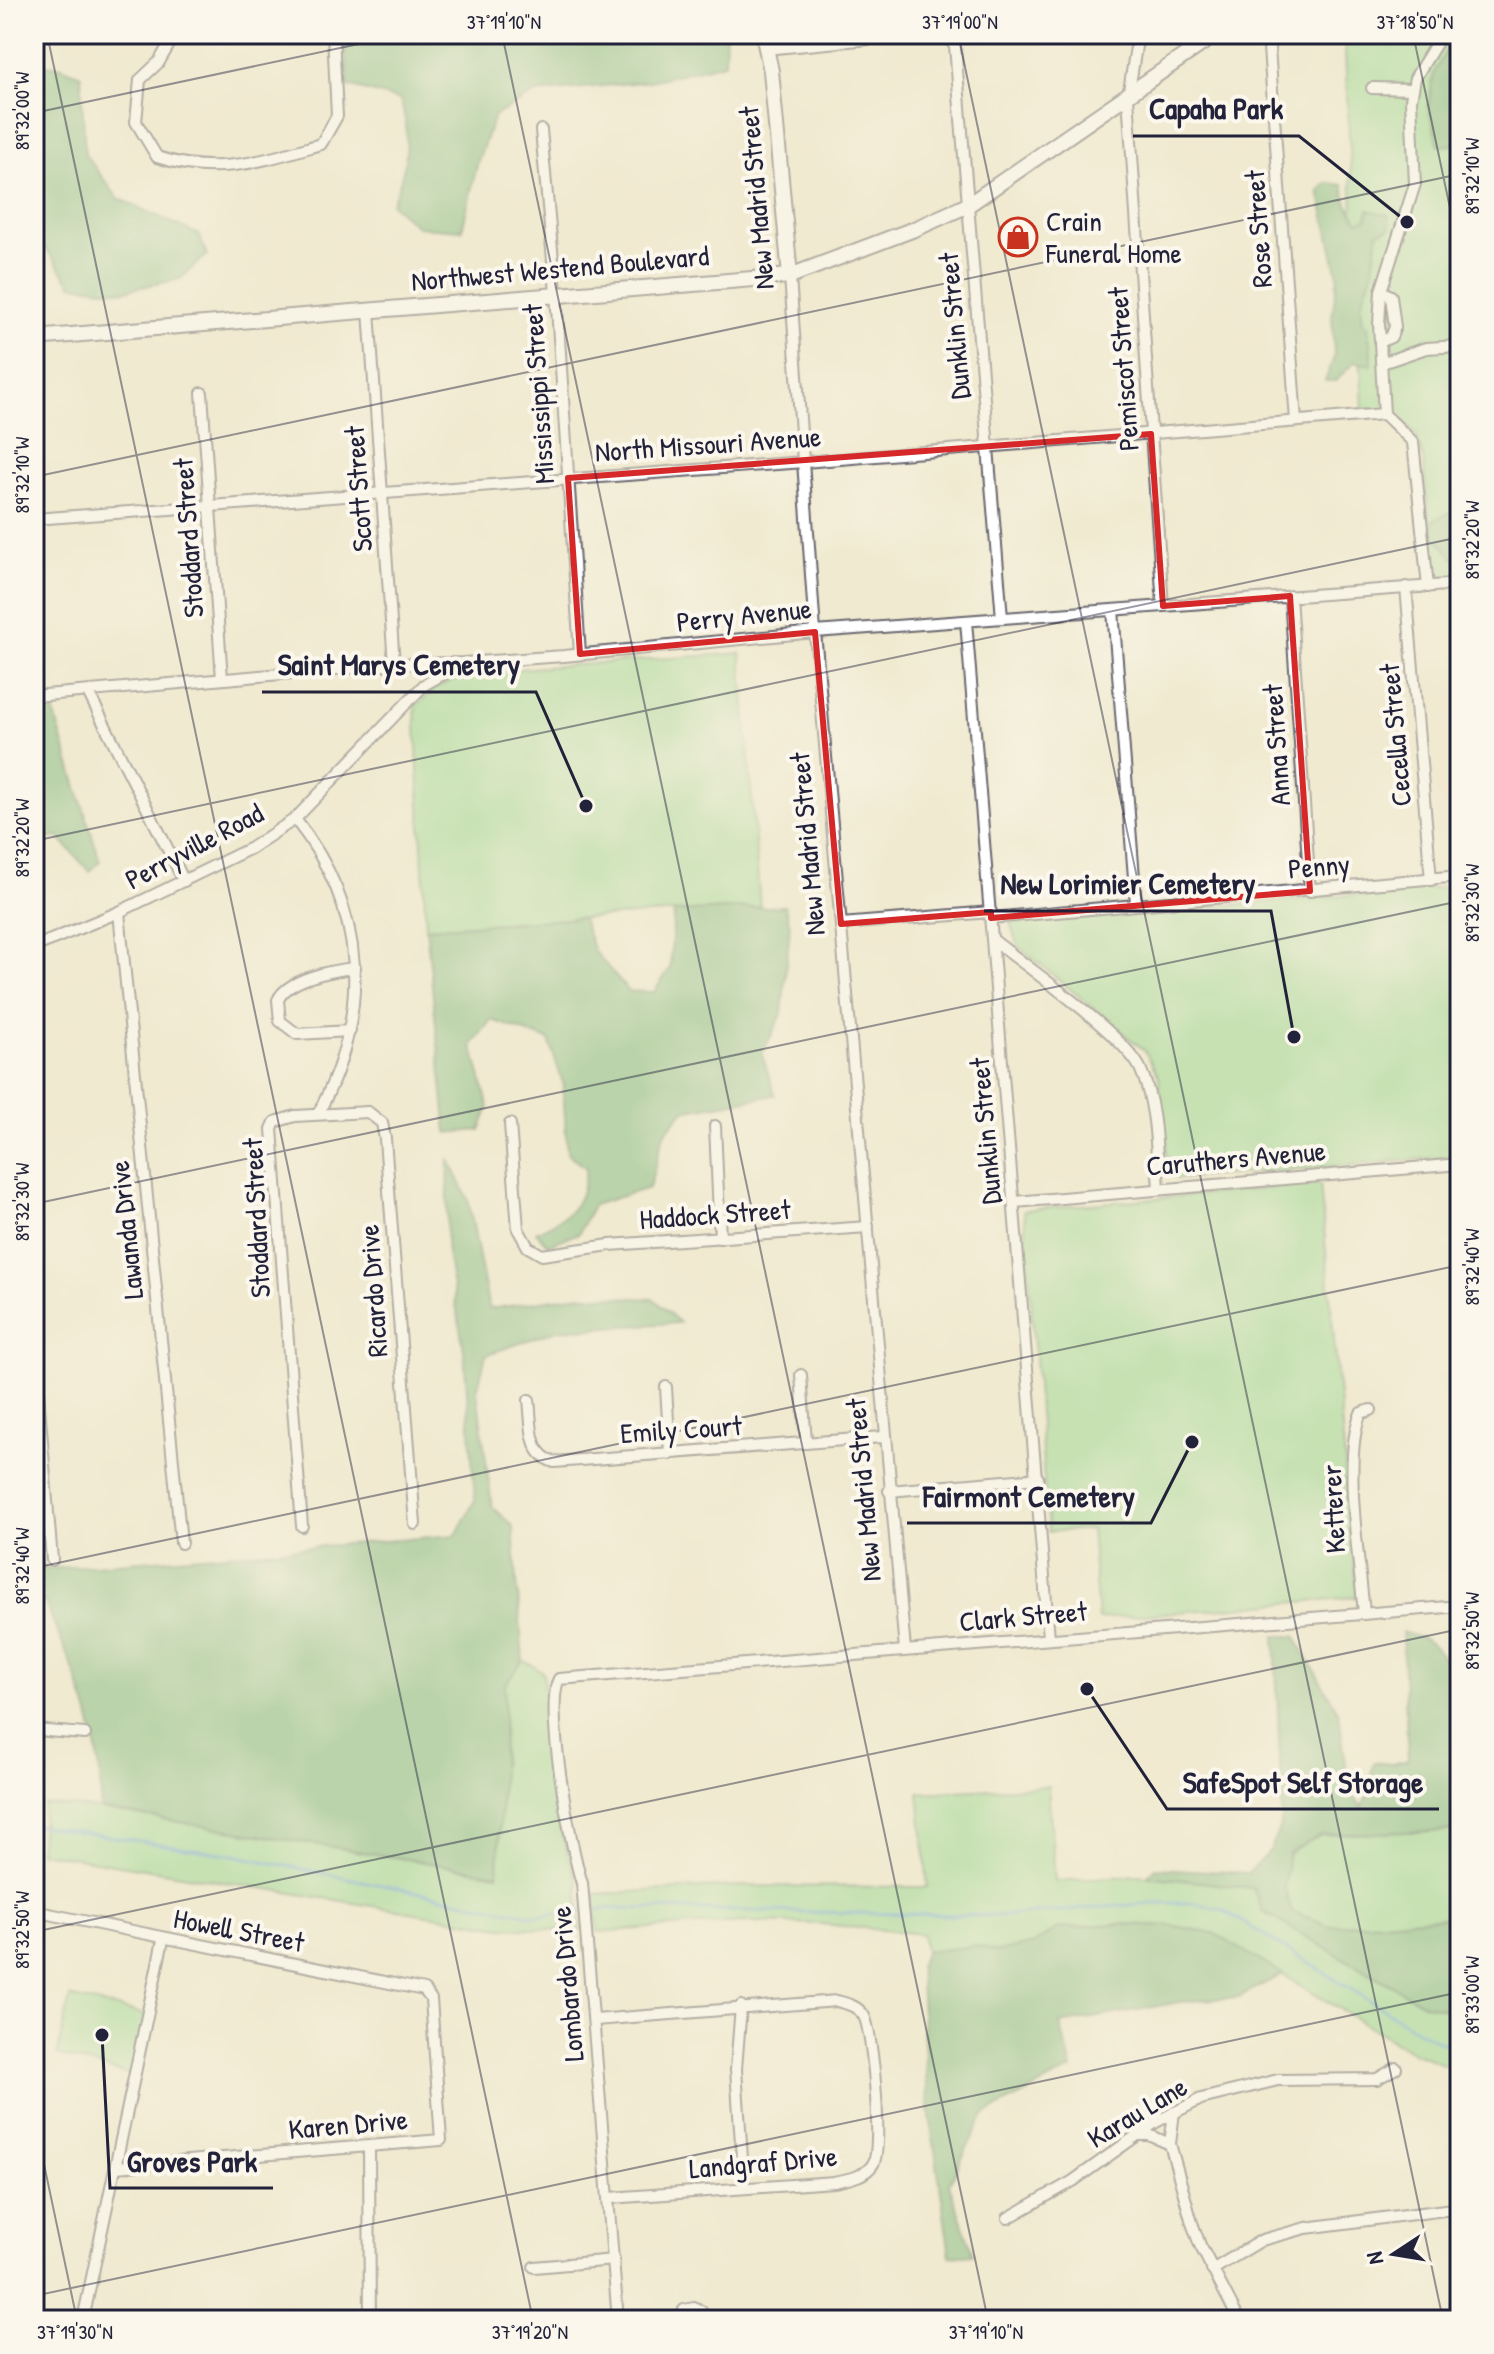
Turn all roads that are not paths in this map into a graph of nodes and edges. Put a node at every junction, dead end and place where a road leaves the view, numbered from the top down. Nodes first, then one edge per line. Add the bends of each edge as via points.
1 (175, 34) edge
2 (333, 34) edge
3 (922, 34) edge
4 (945, 34) edge
5 (1138, 34) edge
6 (1216, 34) edge
7 (1268, 34) edge
8 (1442, 34) edge
9 (764, 41) edge
10 (1372, 88) dead end
11 (1413, 89) junction
12 (1128, 97) junction
13 (541, 130) dead end
14 (968, 205) junction
15 (790, 276) junction
16 (556, 293) junction
17 (369, 311) junction
18 (34, 338) edge
19 (1460, 346) edge
20 (1382, 363) junction
21 (202, 393) dead end
22 (1384, 414) junction
23 (1296, 421) junction
24 (1151, 434) junction
25 (989, 447) junction
26 (804, 462) junction
27 (568, 478) junction
28 (382, 495) junction
29 (210, 506) junction
30 (34, 519) edge
31 (1460, 584) edge
32 (1406, 587) junction
33 (1428, 587) junction
34 (1290, 596) junction
35 (1163, 606) junction
36 (1113, 610) junction
37 (1002, 618) junction
38 (966, 621) junction
39 (815, 632) junction
40 (580, 654) junction
41 (463, 663) junction
42 (394, 664) junction
43 (222, 679) junction
44 (88, 692) junction
45 (34, 696) edge
46 (295, 819) junction
47 (1460, 876) edge
48 (1431, 880) junction
49 (184, 881) junction
50 (1310, 891) junction
51 (1136, 903) junction
52 (119, 912) junction
53 (991, 915) junction
54 (841, 924) junction
55 (993, 940) junction
56 (34, 947) edge
57 (355, 968) junction
58 (350, 1031) junction
59 (318, 1114) junction
60 (510, 1124) dead end
61 (715, 1126) dead end
62 (1460, 1164) edge
63 (1159, 1188) junction
64 (1015, 1202) junction
65 (868, 1227) junction
66 (720, 1238) junction
67 (34, 1346) edge
68 (801, 1375) dead end
69 (666, 1387) dead end
70 (529, 1400) dead end
71 (1371, 1410) dead end
72 (883, 1437) junction
73 (806, 1443) junction
74 (670, 1454) junction
75 (1038, 1478) junction
76 (889, 1491) junction
77 (415, 1524) dead end
78 (302, 1526) dead end
79 (181, 1543) dead end
80 (52, 1560) dead end
81 (1460, 1606) edge
82 (1364, 1614) junction
83 (1049, 1638) junction
84 (905, 1650) junction
85 (590, 1675) joint
86 (34, 1730) edge
87 (85, 1734) dead end
88 (34, 1911) edge
89 (163, 1940) junction
90 (741, 2006) junction
91 (595, 2020) junction
92 (1396, 2068) dead end
93 (1174, 2112) junction
94 (1139, 2135) junction
95 (441, 2140) joint
96 (1170, 2144) junction
97 (369, 2147) junction
98 (116, 2167) junction
99 (744, 2188) junction
100 (610, 2198) junction
101 (1460, 2208) edge
102 (1008, 2218) dead end
103 (614, 2260) junction
104 (534, 2267) dead end
105 (1212, 2270) junction
106 (83, 2320) edge
107 (370, 2320) edge
108 (618, 2320) edge
109 (680, 2320) edge
110 (705, 2320) edge
111 (1239, 2320) edge

1 - 2 street via 159,62 140,80 136,122 157,157 204,169 261,161 321,144 337,116
3 - 9 street
4 - 14 street, Dunklin Street via 955,46
5 - 12 street, Pemiscot Street
6 - 12 street, Northwest Westend Boulevard
7 - 23 street, Rose Street
8 - 11 street
9 - 15 street, New Madrid Street
10 - 11 street
11 - 20 street via 1415,184 1381,291
12 - 14 street, Northwest Westend Boulevard
12 - 24 street, Pemiscot Street
13 - 16 street, Mississippi Street
14 - 15 street, Northwest Westend Boulevard
14 - 25 street, Dunklin Street
15 - 16 street, Northwest Westend Boulevard
15 - 26 street, New Madrid Street
16 - 17 street, Northwest Westend Boulevard
16 - 27 street, Mississippi Street
17 - 18 street, Northwest Westend Boulevard
17 - 28 street, Scott Street
19 - 20 street via 1426,348
20 - 22 street
21 - 29 street, Stoddard Street
22 - 23 street, North Missouri Avenue
22 - 33 street via 1413,442
23 - 24 street, North Missouri Avenue
24 - 25 street, North Missouri Avenue
24 - 35 street, Pemiscot Street
25 - 26 street, North Missouri Avenue
25 - 37 street, Dunklin Street
26 - 27 street, North Missouri Avenue
26 - 39 street, New Madrid Street
27 - 28 street, North Missouri Avenue
27 - 40 street, Mississippi Street
28 - 29 street, North Missouri Avenue
28 - 42 street, Scott Street
29 - 30 street, North Missouri Avenue
29 - 43 street, Stoddard Street
31 - 33 street, Perry Avenue
32 - 33 street, Perry Avenue
32 - 34 street, Perry Avenue
32 - 48 street, Cecella Street
34 - 35 street, Perry Avenue
34 - 50 street, Anna Street
35 - 36 street, Perry Avenue
36 - 37 street, Perry Avenue
36 - 51 street
37 - 38 street, Perry Avenue
38 - 39 street, Perry Avenue
38 - 53 street, Dunklin Street
39 - 40 street, Perry Avenue
39 - 54 street, New Madrid Street
40 - 41 street, Perry Avenue
41 - 42 street, Perry Avenue
41 - 46 street, Perryville Road via 424,685
42 - 43 street, Perry Avenue
43 - 44 street, Perry Avenue
44 - 45 street, Perry Avenue
44 - 49 street
46 - 49 street, Perryville Road
46 - 57 street via 337,892
47 - 48 street, Penny
48 - 50 street, Penny
49 - 52 street, Perryville Road
50 - 51 street, Penny
51 - 53 street, Penny
52 - 56 street, Perryville Road
52 - 79 street, Lawanda Drive
53 - 54 street, Penny
53 - 55 street, Dunklin Street
54 - 65 street, New Madrid Street
55 - 63 street via 1118,1041 1139,1065 1150,1094
55 - 64 street, Dunklin Street
57 - 58 street
57 - 58 street via 328,972 285,990 278,1000 280,1021 297,1034
58 - 59 street via 338,1075
59 - 77 street, Ricardo Drive via 368,1112 382,1123
59 - 78 street, Stoddard Street via 282,1118 272,1129
60 - 66 street, Haddock Street via 518,1229 533,1252
61 - 66 street
62 - 63 street, Caruthers Avenue
63 - 64 street, Caruthers Avenue
64 - 75 street, Dunklin Street
65 - 66 street, Haddock Street
65 - 72 street, New Madrid Street
67 - 80 street
68 - 73 street
69 - 74 street
70 - 74 street, Emily Court via 535,1446 546,1459
71 - 82 street, Ketterer via 1361,1413 1356,1424 1354,1452
72 - 73 street, Emily Court
72 - 76 street, New Madrid Street
73 - 74 street, Emily Court
75 - 76 street
75 - 83 street, Dunklin Street
76 - 84 street, New Madrid Street
81 - 82 street, Clark Street
82 - 83 street, Clark Street
83 - 84 street, Clark Street
84 - 85 street, Clark Street
85 - 91 street, Lombardo Drive via 562,1678 554,1690
86 - 87 street
88 - 89 street, Howell Street
89 - 95 street, Howell Street via 424,1990 431,1999
89 - 98 street
90 - 91 street, Landgraf Drive
90 - 99 street via 736,2069
90 - 99 street, Landgraf Drive via 837,2001 859,2009 869,2039 879,2148 872,2166 850,2179
91 - 100 street, Lombardo Drive
92 - 93 street, Karau Lane via 1377,2079 1278,2080 1201,2099
93 - 94 street, Karau Lane
93 - 96 street
94 - 96 street
94 - 102 street, Karau Lane
95 - 97 street, Karen Drive
96 - 105 street via 1192,2223
97 - 98 street, Karen Drive
97 - 107 street
98 - 106 street
99 - 100 street, Landgraf Drive
100 - 103 street, Lombardo Drive
101 - 105 street via 1306,2228 1262,2240
103 - 104 street
103 - 108 street, Lombardo Drive
105 - 111 street
109 - 110 street via 684,2310 694,2308

